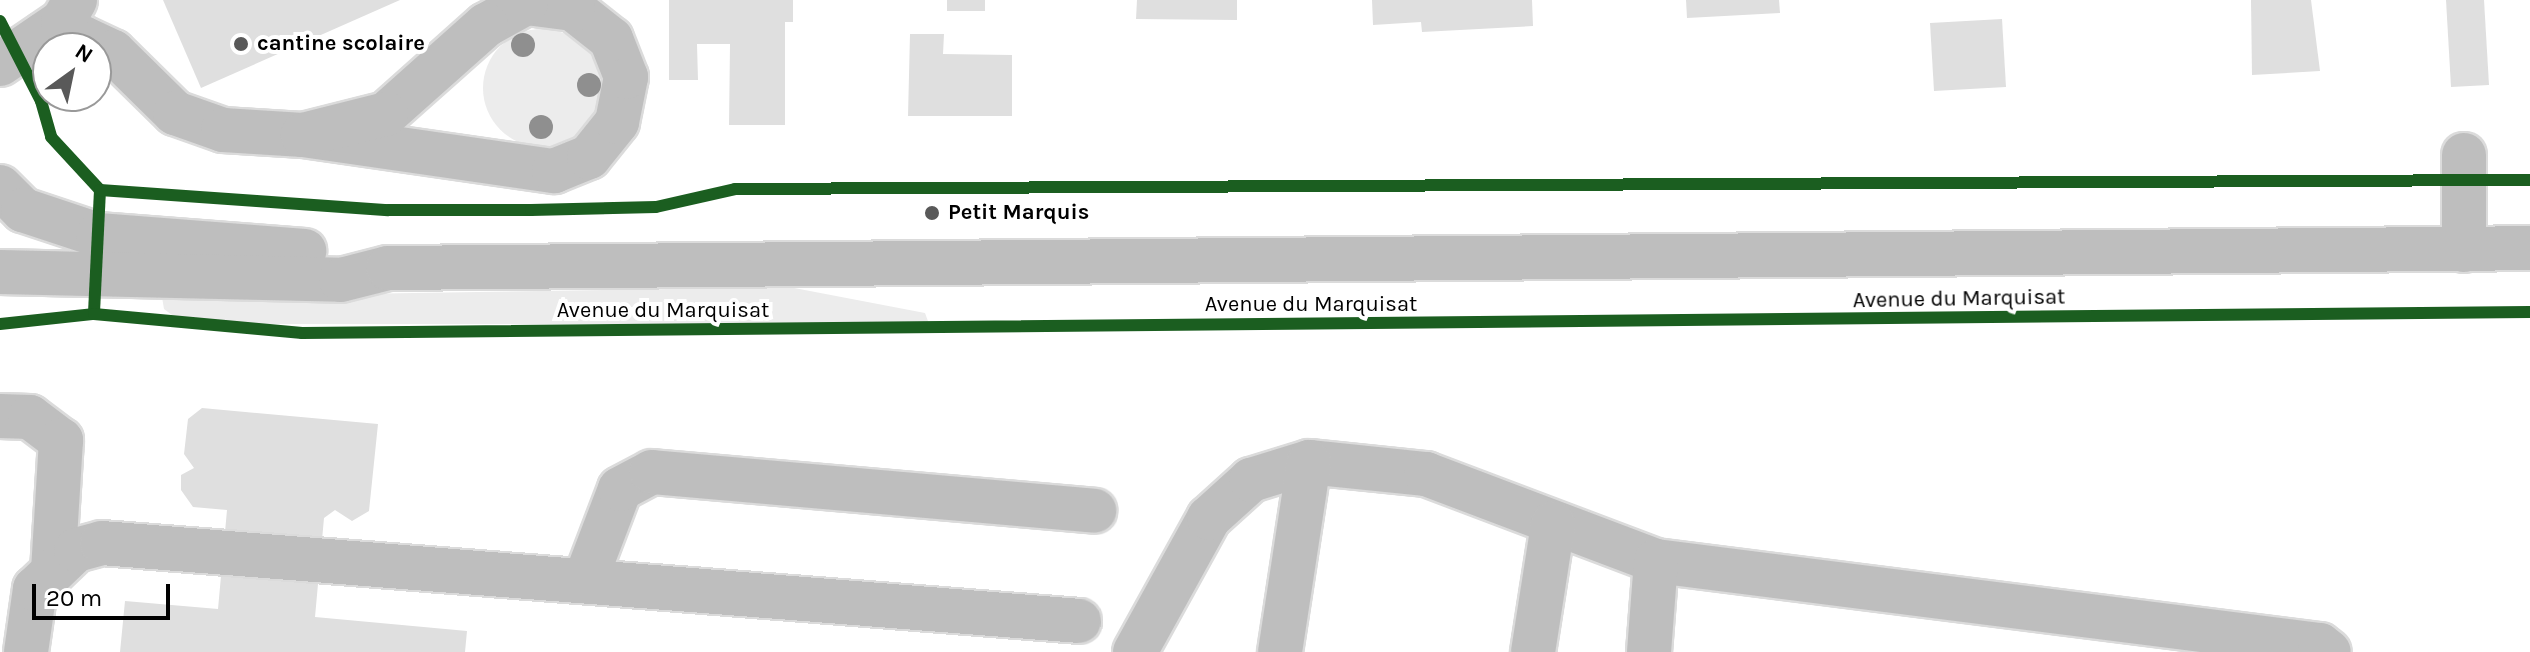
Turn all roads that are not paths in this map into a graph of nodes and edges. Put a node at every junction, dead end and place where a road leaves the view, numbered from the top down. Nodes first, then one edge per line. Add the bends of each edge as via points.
1 (75, 0) edge
2 (47, 32) edge
3 (32, 42) edge
4 (112, 52) edge
5 (0, 64) edge
6 (303, 135) junction
7 (2464, 155) dead end
8 (0, 187) edge
9 (2530, 248) edge
10 (2464, 250) junction
11 (388, 268) junction
12 (0, 272) edge
13 (0, 416) edge
14 (1309, 462) junction
15 (1094, 511) dead end
16 (1553, 524) junction
17 (1656, 561) junction
18 (53, 569) junction
19 (586, 578) junction
20 (1079, 621) dead end
21 (26, 652) edge
22 (1135, 652) edge
23 (1280, 652) edge
24 (1533, 652) edge
25 (1649, 652) edge
26 (2329, 652) edge

1 - 2 main road via 63,21
3 - 5 main road
4 - 6 main road via 175,113 223,130
6 - 6 main road via 554,171 589,157 617,122 626,77 611,39 573,9 526,3 486,25 386,114
7 - 10 main road
8 - 11 main road, Avenue du Marquisat via 23,210 98,235 344,254
9 - 10 main road, Avenue du Marquisat
10 - 11 main road, Avenue du Marquisat
11 - 12 main road, Avenue du Marquisat via 341,280
13 - 18 main road via 30,417 61,440
14 - 16 main road via 1426,474
14 - 22 main road via 1251,480 1209,518
14 - 23 main road
15 - 19 main road via 652,472 620,489
16 - 17 main road
16 - 24 main road
17 - 25 main road
17 - 26 main road via 2320,645
18 - 19 main road via 76,550 102,543
18 - 21 main road via 35,589
19 - 20 main road

